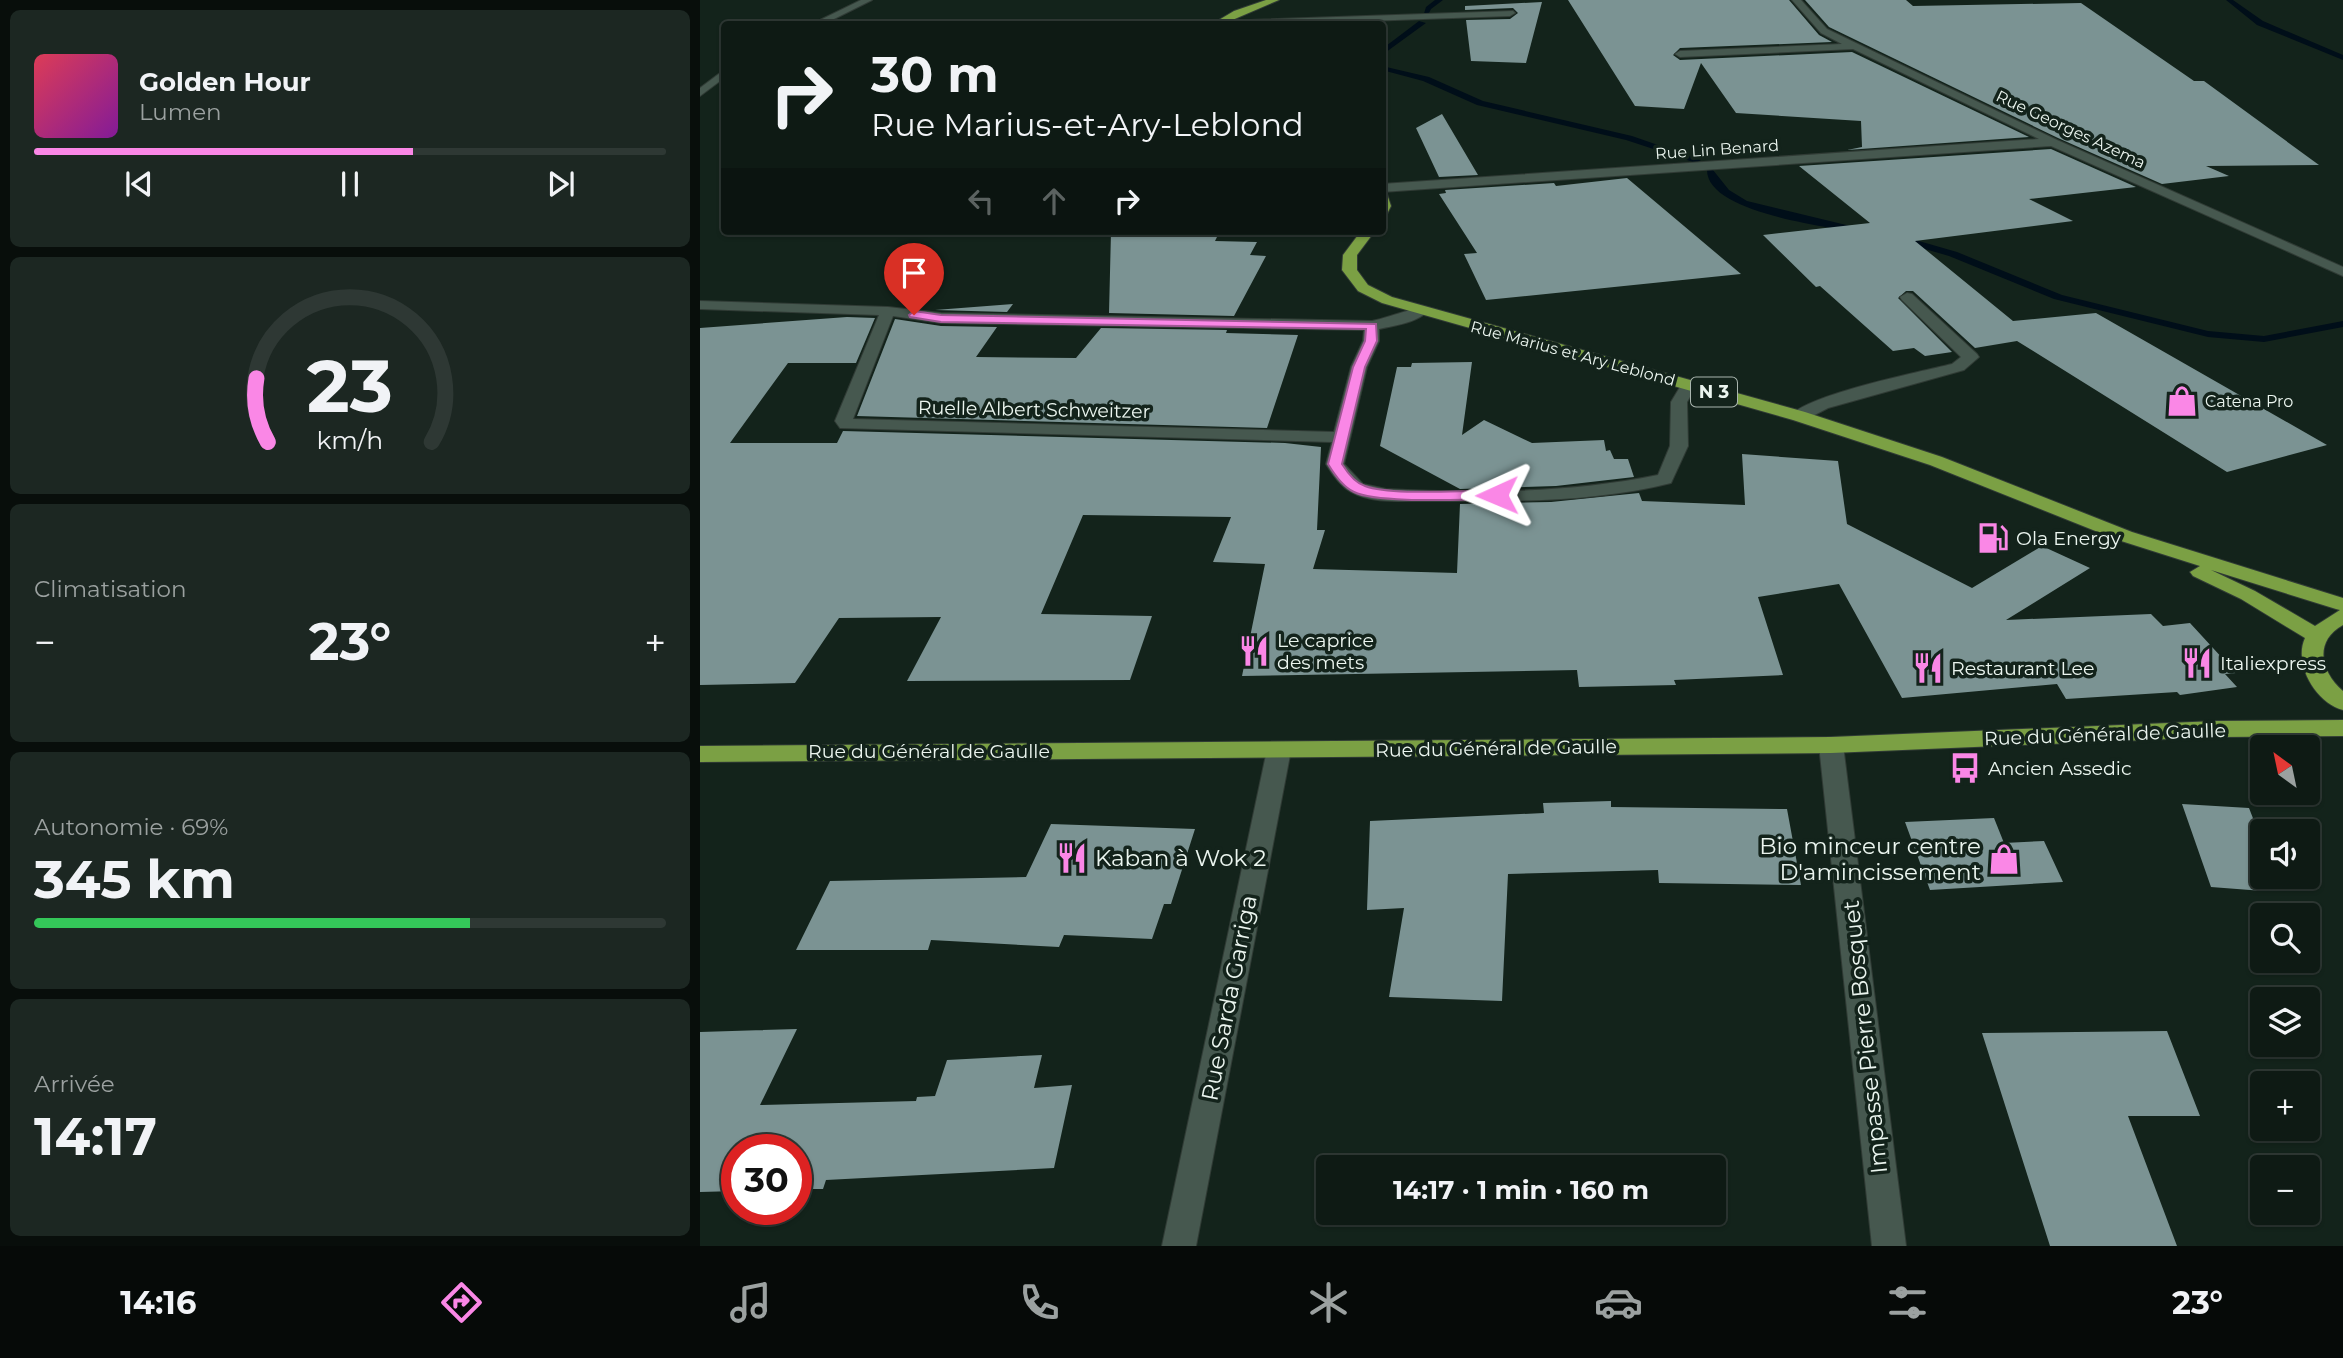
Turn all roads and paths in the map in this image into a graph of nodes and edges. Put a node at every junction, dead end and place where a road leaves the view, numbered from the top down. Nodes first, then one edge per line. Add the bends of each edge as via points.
1 (868, 0) edge
2 (1275, 0) edge
3 (1796, 0) edge
4 (1510, 13) dead end
5 (823, 21) edge
6 (1222, 21) edge
7 (1297, 21) edge
8 (1856, 46) junction
9 (1680, 54) dead end
10 (721, 76) edge
11 (700, 93) edge
12 (2053, 142) junction
13 (1386, 188) edge
14 (1365, 235) edge
15 (2343, 272) edge
16 (1907, 297) dead end
17 (700, 306) edge
18 (888, 311) junction
19 (1421, 311) junction
20 (1372, 326) junction
21 (1689, 385) junction
22 (1799, 416) junction
23 (1342, 437) junction
24 (2125, 536) junction
25 (2343, 605) edge
26 (2343, 616) edge
27 (2315, 635) junction
28 (2340, 701) edge
29 (2291, 727) junction
30 (2343, 728) edge
31 (1831, 745) junction
32 (1279, 750) junction
33 (700, 754) edge
34 (1179, 1246) edge
35 (1888, 1246) edge

1 - 5 street
2 - 6 main road
3 - 8 street, Rue Georges Azema via 1824,31
4 - 7 street
8 - 9 street
8 - 12 street, Rue Georges Azema
10 - 11 street
12 - 13 street, Rue Lin Benard
12 - 15 street, Rue Georges Azema
14 - 19 main road, Rue Marius et Ary Leblond / N 3 via 1349,257 1349,271 1358,284
16 - 22 street via 1971,357 1958,367 1822,404
17 - 18 street
18 - 20 street via 941,318
18 - 23 street, Ruelle Albert Schweitzer via 846,424
19 - 20 street
19 - 21 main road, Rue Marius et Ary Leblond / N 3
20 - 23 street
21 - 22 main road, Rue Marius et Ary Leblond / N 3
21 - 23 street via 1679,402 1679,446 1665,479 1628,488 1471,496 1382,494 1358,489 1341,474 1335,464
22 - 24 main road, Rue Marius et Ary Leblond / N 3 via 1936,461
24 - 25 main road, Rue Marius et Ary Leblond / N 3
24 - 27 main road, Rue Marius et Ary Leblond / N 3 via 2248,595
26 - 27 main road
27 - 28 main road via 2310,654 2318,676
28 - 29 main road, Rue du Général de Gaulle
29 - 30 main road, Rue du Général de Gaulle
29 - 31 main road, Rue du Général de Gaulle
31 - 32 main road, Rue du Général de Gaulle
31 - 35 street, Impasse Pierre Bosquet
32 - 33 main road, Rue du Général de Gaulle
32 - 34 street, Rue Sarda Garriga

